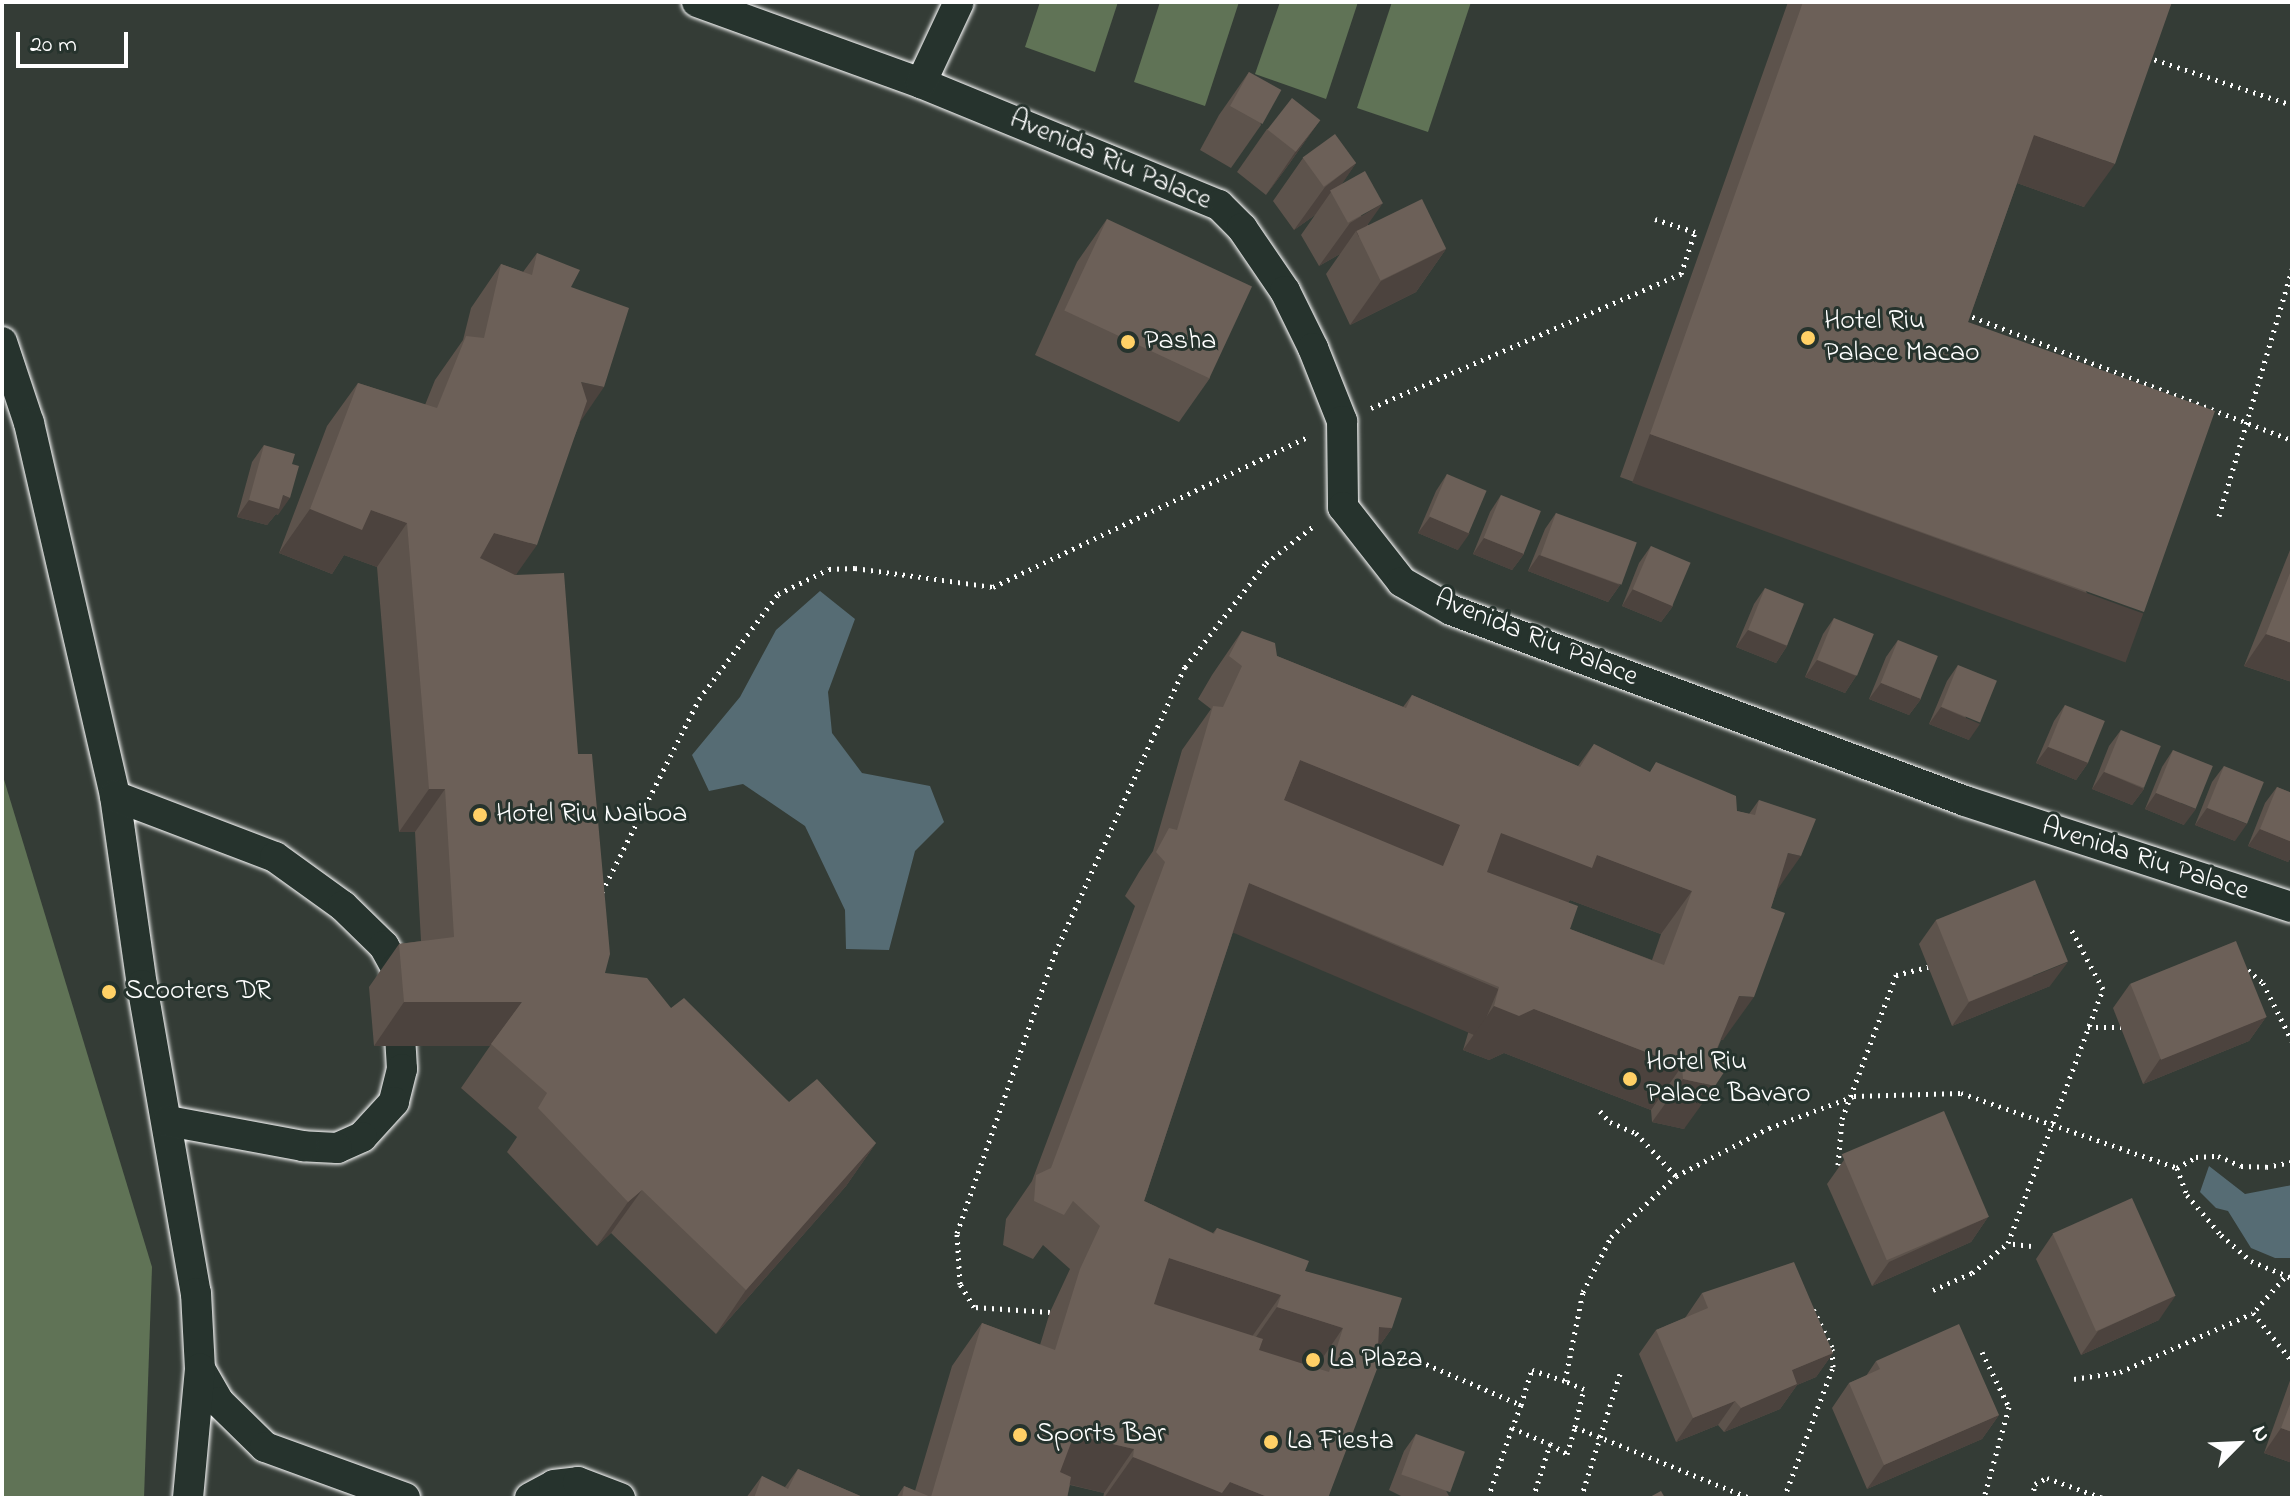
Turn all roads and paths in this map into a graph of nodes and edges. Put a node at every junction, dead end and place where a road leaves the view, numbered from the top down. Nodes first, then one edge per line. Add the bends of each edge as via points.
1 (697, 2) edge
2 (959, 2) edge
3 (2139, 55) edge
4 (921, 83) junction
5 (2292, 105) edge
6 (1655, 219) dead end
7 (2292, 269) edge
8 (2282, 302) junction
9 (2292, 305) edge
10 (1956, 311) edge
11 (2, 342) edge
12 (1342, 421) junction
13 (2245, 422) junction
14 (2292, 440) edge
15 (1343, 507) junction
16 (2219, 516) dead end
17 (115, 796) junction
18 (596, 903) edge
19 (2292, 907) edge
20 (2071, 929) dead end
21 (1928, 967) dead end
22 (2248, 970) edge
23 (2088, 1027) junction
24 (2121, 1027) dead end
25 (2292, 1041) edge
26 (1854, 1096) junction
27 (1600, 1111) dead end
28 (168, 1121) junction
29 (2054, 1122) junction
30 (2292, 1162) edge
31 (1838, 1165) dead end
32 (2177, 1168) junction
33 (1676, 1176) junction
34 (2008, 1243) junction
35 (2031, 1246) dead end
36 (2284, 1278) junction
37 (2292, 1278) edge
38 (1933, 1290) dead end
39 (1802, 1297) edge
40 (1050, 1312) dead end
41 (2253, 1313) junction
42 (1982, 1352) dead end
43 (1419, 1361) dead end
44 (2292, 1361) edge
45 (200, 1369) junction
46 (1621, 1370) dead end
47 (2074, 1379) dead end
48 (1565, 1381) junction
49 (1819, 1399) dead end
50 (1521, 1405) junction
51 (1816, 1411) junction
52 (1575, 1427) junction
53 (1512, 1428) junction
54 (1599, 1439) junction
55 (1550, 1444) junction
56 (188, 1498) edge
57 (405, 1498) edge
58 (530, 1498) edge
59 (620, 1498) edge
60 (1488, 1498) edge
61 (1533, 1498) edge
62 (1581, 1498) edge
63 (1750, 1498) edge
64 (1784, 1498) edge
65 (1984, 1498) edge
66 (2032, 1498) edge
67 (2103, 1498) edge

1 - 4 street, Avenida Riu Palace
2 - 4 street
3 - 5 path
4 - 12 street, Avenida Riu Palace via 1219,205 1242,228 1285,291
6 - 12 path via 1695,232 1681,274
7 - 8 path
8 - 9 path
8 - 13 path
10 - 13 path
11 - 17 street via 29,423
12 - 15 street, Avenida Riu Palace
12 - 18 path via 993,587 855,568 829,569 778,594 699,699
13 - 14 path
13 - 16 path
15 - 19 street, Avenida Riu Palace via 1402,582 1451,610 1965,801
15 - 40 path via 1266,563 1185,667 1055,953 957,1233 956,1261 960,1284 974,1307
17 - 28 street
17 - 28 street via 275,857 343,906 384,946 396,968 402,1069 394,1102 362,1137 337,1148 303,1146
20 - 23 path via 2103,989
21 - 26 path via 1896,975
22 - 25 path via 2263,983
23 - 24 path
23 - 29 path
26 - 29 path via 1961,1093
26 - 31 path via 1842,1119
26 - 33 path via 1769,1128
27 - 33 path via 1610,1122 1636,1133
28 - 45 street via 196,1293
29 - 32 path
29 - 34 path
30 - 32 path via 2241,1166 2207,1156
32 - 36 path via 2187,1195 2221,1235 2251,1261
33 - 48 path via 1611,1237 1583,1292
34 - 35 path
34 - 38 path via 1972,1273
36 - 37 path
36 - 41 path
39 - 51 path via 1814,1308 1832,1347 1833,1367
41 - 44 path
41 - 47 path via 2120,1372
42 - 65 path via 2009,1407
43 - 50 path
45 - 56 street
45 - 57 street via 241,1428 265,1447
46 - 54 path
48 - 50 path via 1532,1370
48 - 52 path via 1584,1389
49 - 51 path
50 - 53 path
51 - 64 path
52 - 54 path
52 - 55 path via 1567,1454
53 - 55 path
53 - 60 path
54 - 62 path
54 - 63 path
55 - 61 path
58 - 59 street via 554,1485 578,1482
66 - 67 path via 2035,1484 2047,1478

